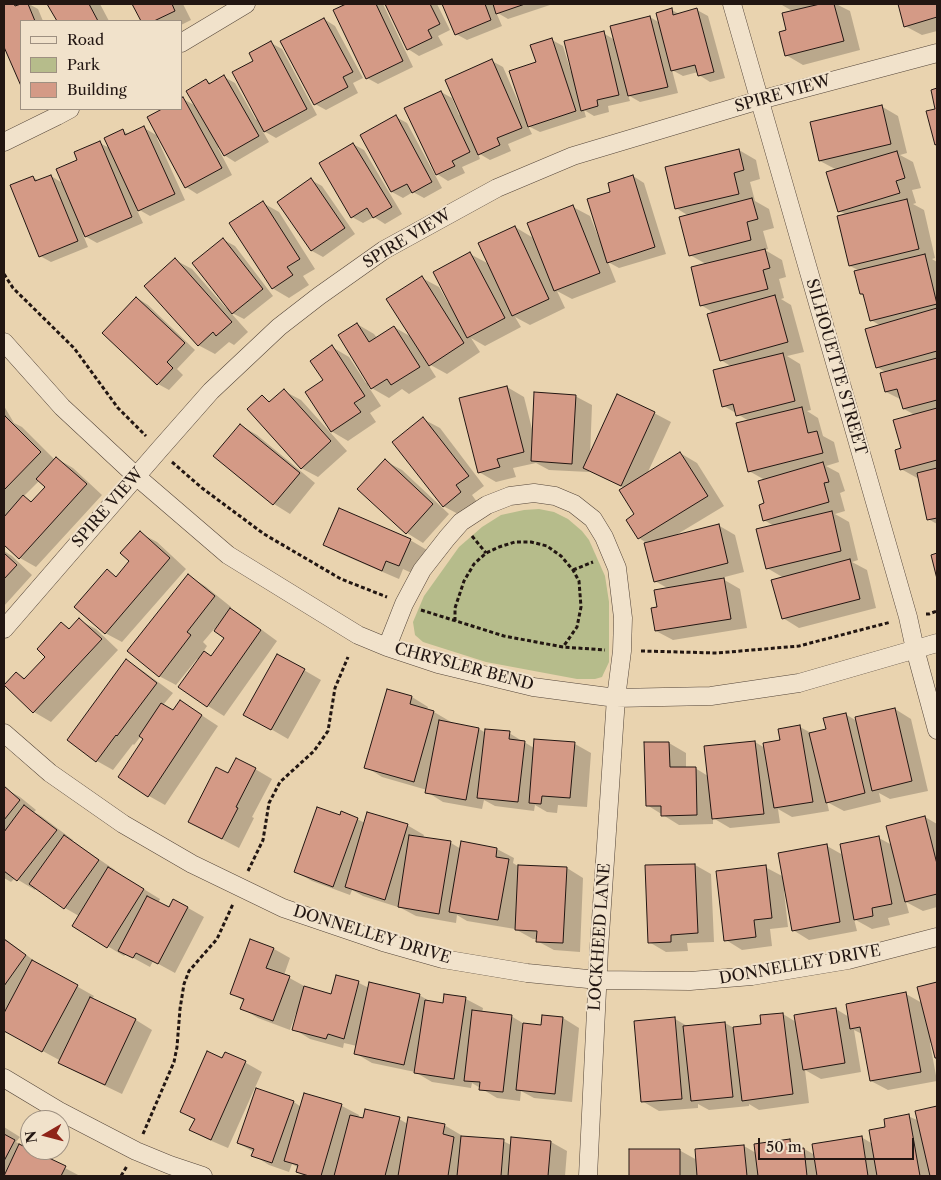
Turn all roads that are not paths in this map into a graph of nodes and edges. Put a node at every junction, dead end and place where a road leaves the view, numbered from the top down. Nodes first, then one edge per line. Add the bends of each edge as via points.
1 (246, 4) edge
2 (732, 4) edge
3 (182, 42) edge
4 (937, 53) edge
5 (760, 100) junction
6 (68, 110) edge
7 (4, 142) edge
8 (4, 342) edge
9 (136, 476) junction
10 (4, 629) edge
11 (937, 643) edge
12 (387, 647) junction
13 (915, 649) junction
14 (616, 698) junction
15 (937, 730) edge
16 (4, 732) edge
17 (937, 937) edge
18 (598, 980) junction
19 (4, 1078) edge
20 (202, 1176) edge
21 (588, 1176) edge

1 - 3 street
2 - 5 street, SILHOUETTE STREET
4 - 5 street, SPIRE VIEW
5 - 9 street, SPIRE VIEW via 573,156 497,188 384,250 279,327 211,391
5 - 13 street, SILHOUETTE STREET
6 - 7 street
8 - 9 street, CHRYSLER BEND via 62,408
9 - 10 street, SPIRE VIEW
9 - 12 street, CHRYSLER BEND via 228,555 358,635
11 - 13 street, CHRYSLER BEND
12 - 14 street, CHRYSLER BEND via 438,664 533,687
12 - 14 street, LOCKHEED LANE via 422,570 462,522 487,505 510,496 534,493 556,496 574,504 593,519 617,568 623,618
13 - 14 street, CHRYSLER BEND via 799,683 711,696
13 - 15 street, SILHOUETTE STREET
14 - 18 street, LOCKHEED LANE
16 - 18 street, DONNELLEY DRIVE via 50,773 123,824 192,864 283,908 443,959 527,973
17 - 18 street, DONNELLEY DRIVE via 848,960 752,976 690,981
18 - 21 street, LOCKHEED LANE
19 - 20 street via 136,1151

